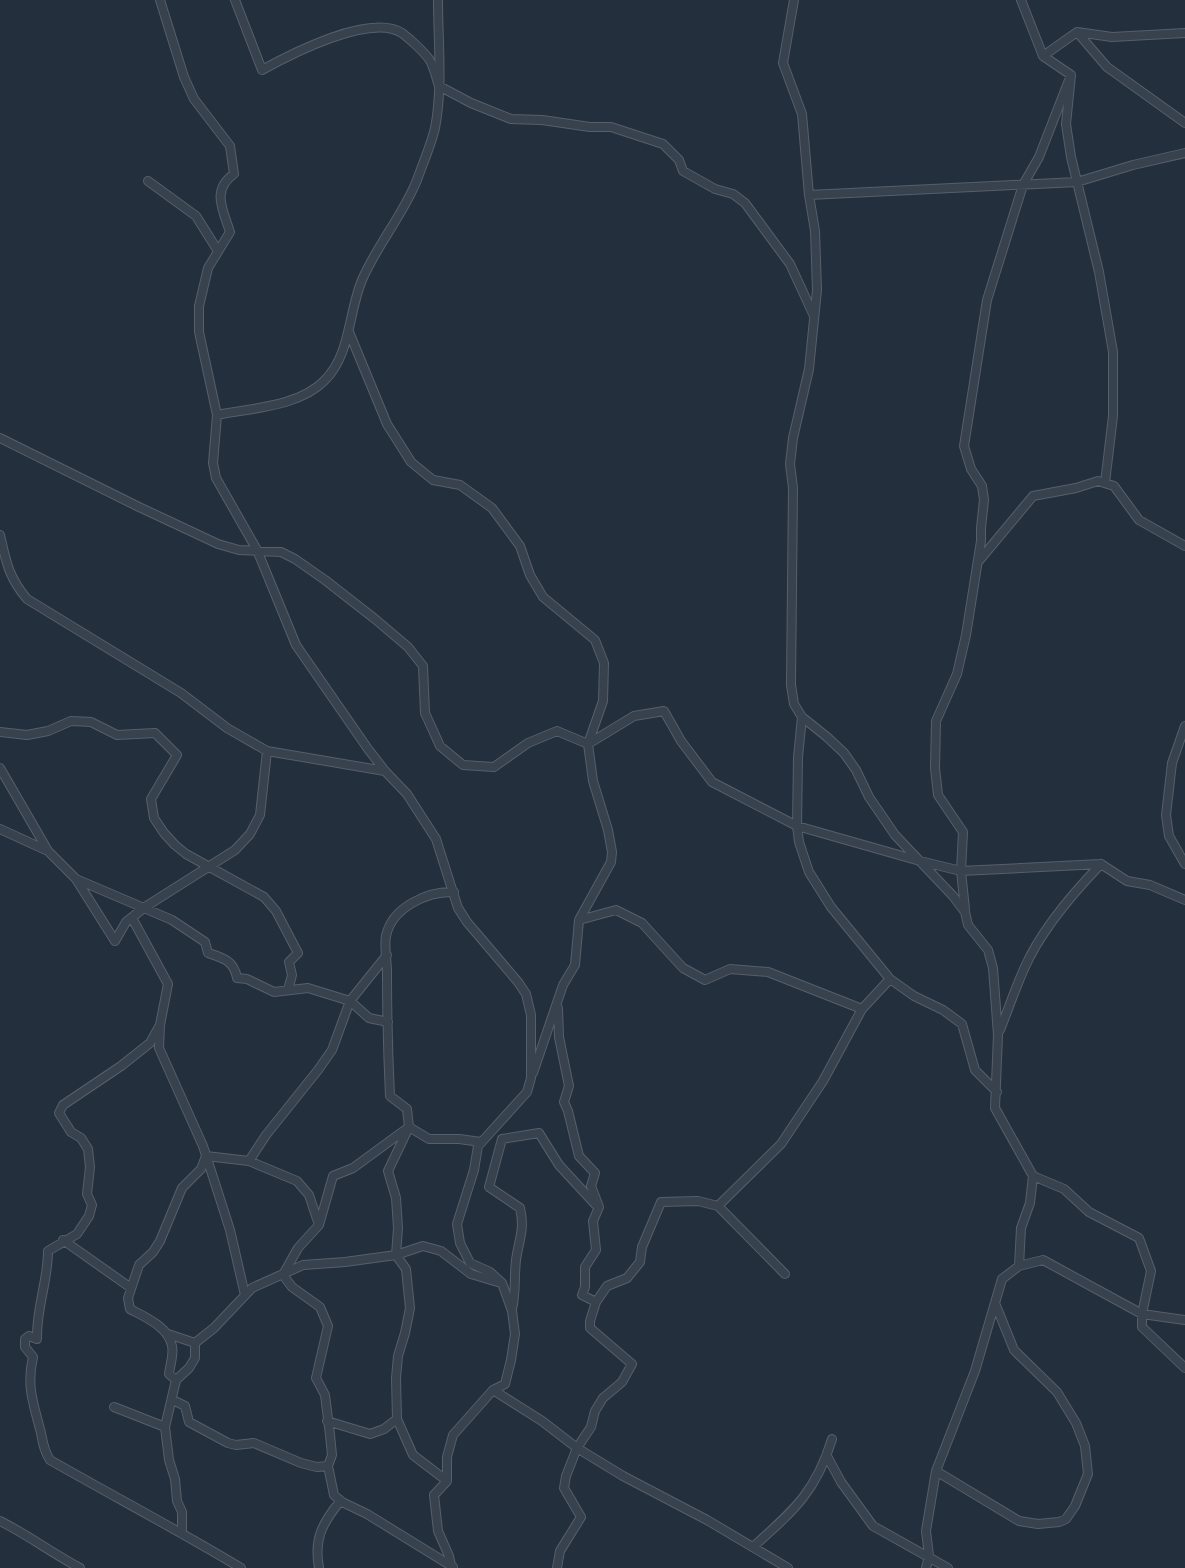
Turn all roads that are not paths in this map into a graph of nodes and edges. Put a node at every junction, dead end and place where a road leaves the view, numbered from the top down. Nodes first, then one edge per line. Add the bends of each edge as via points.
1 (160, 0) edge
2 (235, 0) edge
3 (438, 0) edge
4 (794, 0) edge
5 (1021, 0) edge
6 (1077, 32) junction
7 (1185, 33) edge
8 (1043, 56) junction
9 (1071, 75) junction
10 (439, 86) junction
11 (1185, 123) edge
12 (1185, 153) edge
13 (148, 181) dead end
14 (1077, 182) junction
15 (1023, 184) junction
16 (809, 195) junction
17 (218, 251) junction
18 (814, 317) junction
19 (349, 332) junction
20 (217, 415) junction
21 (0, 438) edge
22 (1105, 483) junction
23 (0, 535) edge
24 (1185, 546) edge
25 (257, 550) junction
26 (977, 563) junction
27 (802, 717) junction
28 (1185, 726) edge
29 (0, 732) edge
30 (1185, 741) edge
31 (588, 744) junction
32 (1177, 749) junction
33 (267, 752) junction
34 (0, 768) edge
35 (385, 771) junction
36 (797, 826) junction
37 (0, 829) edge
38 (48, 851) junction
39 (920, 861) junction
40 (1101, 864) junction
41 (1185, 864) edge
42 (207, 866) junction
43 (961, 870) junction
44 (76, 879) junction
45 (454, 892) junction
46 (1185, 900) edge
47 (145, 907) junction
48 (965, 912) junction
49 (132, 918) junction
50 (579, 920) junction
51 (387, 955) junction
52 (890, 979) junction
53 (288, 990) junction
54 (350, 1001) junction
55 (558, 1004) junction
56 (862, 1009) junction
57 (388, 1022) junction
58 (160, 1025) junction
59 (998, 1035) junction
60 (531, 1078) junction
61 (997, 1092) junction
62 (409, 1126) junction
63 (482, 1142) junction
64 (206, 1156) junction
65 (249, 1161) junction
66 (1033, 1176) junction
67 (718, 1206) junction
68 (598, 1207) junction
69 (318, 1225) junction
70 (63, 1240) junction
71 (396, 1255) junction
72 (1019, 1266) junction
73 (785, 1274) dead end
74 (283, 1275) junction
75 (502, 1283) junction
76 (131, 1288) junction
77 (245, 1295) junction
78 (596, 1302) junction
79 (995, 1304) junction
80 (512, 1311) junction
81 (1142, 1314) junction
82 (1185, 1320) edge
83 (168, 1334) junction
84 (195, 1343) junction
85 (1185, 1368) edge
86 (176, 1380) junction
87 (493, 1390) junction
88 (173, 1400) junction
89 (114, 1407) dead end
90 (397, 1419) junction
91 (327, 1421) junction
92 (165, 1427) junction
93 (832, 1439) dead end
94 (577, 1448) junction
95 (827, 1456) junction
96 (328, 1466) junction
97 (936, 1471) junction
98 (447, 1481) junction
99 (342, 1502) junction
100 (0, 1521) edge
101 (182, 1534) junction
102 (754, 1546) junction
103 (929, 1556) junction
104 (452, 1567) edge
105 (80, 1568) edge
106 (241, 1568) edge
107 (319, 1568) edge
108 (557, 1568) edge
109 (789, 1568) edge
110 (926, 1568) edge
111 (948, 1568) edge

1 - 17 street via 194,99 230,146 234,174 225,181 219,200 230,232
2 - 10 street via 262,70 296,51 377,27 401,32 430,60
3 - 10 street
4 - 16 street via 783,63 802,114
5 - 8 street
6 - 7 street via 1112,37
6 - 8 street
6 - 11 street via 1107,67
8 - 9 street
9 - 14 street via 1066,124
9 - 15 street via 1039,157
10 - 18 street via 511,119 611,127 663,144 679,160 683,171 745,203 790,264
10 - 19 street via 435,128 416,181 362,281
12 - 14 street
13 - 17 street via 196,216
14 - 15 street
14 - 22 street via 1113,352 1113,416
15 - 16 street
15 - 26 street via 987,300 964,446 984,500
16 - 18 street via 815,231
17 - 20 street via 208,268 199,306 199,332
18 - 27 street via 809,369 790,464 791,685 794,704
19 - 20 street via 337,366 311,392 284,402
19 - 31 street via 387,424 411,462 433,480 460,485 492,508 519,546 543,597 595,640 604,663 603,701
20 - 25 street via 213,463 216,478
21 - 25 street via 218,544
22 - 24 street via 1114,486 1139,520
22 - 26 street via 1098,481 1033,496
23 - 33 street via 8,571 27,599 181,693
25 - 31 street via 281,552 295,559 408,647 423,666 425,713 440,746 463,765 494,767 528,743 557,731
25 - 35 street via 296,645
26 - 43 street via 957,674 936,721 938,795 963,832
27 - 36 street
27 - 39 street via 843,753 895,836
28 - 32 street
29 - 42 street via 27,735 71,721 91,722 117,735 155,733 177,755 151,799 154,818 175,845
30 - 32 street
31 - 36 street via 634,716 664,711 712,782
31 - 50 street via 593,782 612,852 611,862
32 - 41 street via 1166,815 1169,836
33 - 35 street
33 - 42 street via 260,815 235,850
34 - 38 street
35 - 45 street via 407,794 436,839
36 - 39 street
36 - 52 street via 809,872 831,907
37 - 38 street
38 - 44 street
39 - 43 street
39 - 48 street
40 - 43 street
40 - 46 street via 1127,881 1150,885
40 - 59 street via 1083,882 1024,967
42 - 47 street
42 - 53 street via 264,897 276,911 298,953 289,962 292,975
43 - 48 street
44 - 47 street
44 - 49 street via 115,941
45 - 51 street via 422,898 396,915 386,936
45 - 60 street via 467,922 526,994 531,1015
47 - 49 street
47 - 53 street via 205,942 208,953 226,958 237,978 274,992
48 - 59 street via 968,925 988,950 993,968
49 - 58 street via 168,984
50 - 55 street via 575,965 563,985
50 - 56 street via 616,910 642,923 683,968 705,980 730,969 768,972
51 - 54 street
51 - 57 street
52 - 56 street
52 - 61 street via 962,1024 975,1070
53 - 54 street via 308,988
54 - 57 street via 369,1018
54 - 65 street via 332,1050
55 - 60 street
55 - 68 street via 559,1037 569,1086 564,1102 579,1156 595,1173 591,1186
56 - 67 street via 823,1081 781,1144
57 - 62 street via 390,1096 407,1109
58 - 64 street via 159,1048
58 - 70 street via 150,1043 63,1105 60,1113 88,1149 87,1194 92,1205 90,1216 77,1234
59 - 61 street
60 - 63 street via 527,1092
61 - 66 street via 995,1108
62 - 63 street via 429,1140
62 - 69 street via 353,1168 333,1176
62 - 71 street via 388,1171 396,1198
63 - 75 street via 457,1224 460,1243 470,1263
64 - 65 street
64 - 76 street via 201,1169 182,1188 160,1241 139,1265
64 - 77 street via 230,1230
65 - 69 street via 297,1181 309,1195
66 - 72 street via 1030,1203 1021,1228
66 - 81 street via 1064,1189 1089,1212 1139,1238 1151,1271
67 - 73 street
67 - 78 street via 698,1201 661,1203 642,1247 640,1262 627,1278 607,1286
68 - 78 street via 593,1221 596,1250 585,1268 582,1295
68 - 80 street via 559,1165 539,1133 502,1139 489,1187 520,1208 522,1217
69 - 74 street via 298,1248
70 - 76 street
70 - 101 street via 48,1251 37,1339 25,1339 25,1347 33,1357 32,1403 44,1452 74,1475
71 - 74 street via 303,1265
71 - 75 street via 432,1247 471,1274
71 - 90 street via 406,1269 410,1308 398,1356
72 - 79 street via 1002,1279
72 - 81 street via 1043,1260
74 - 77 street
74 - 91 street via 292,1287 320,1307 328,1326 316,1378 325,1395
75 - 80 street
76 - 83 street via 130,1309
77 - 84 street
78 - 94 street via 590,1328 632,1364 622,1382 603,1398
79 - 97 street via 975,1371
79 - 97 street via 1014,1350 1057,1392 1076,1423 1085,1446 1088,1474 1066,1519 1038,1524 1019,1521
80 - 87 street via 515,1334 511,1360 505,1384
81 - 82 street
81 - 85 street via 1142,1327
83 - 84 street
83 - 86 street via 173,1347 169,1374
84 - 86 street via 195,1358
86 - 88 street
87 - 94 street
87 - 98 street via 453,1436 447,1457
88 - 92 street
88 - 96 street via 185,1406 189,1422 228,1443 254,1443 300,1462
89 - 92 street
90 - 91 street via 370,1434
90 - 98 street via 414,1455
91 - 96 street via 332,1455
92 - 101 street via 182,1512
93 - 95 street
94 - 102 street
94 - 108 street via 564,1488 580,1517 560,1551
95 - 102 street via 803,1499
95 - 103 street via 873,1526
96 - 99 street via 334,1495
97 - 103 street via 926,1531
98 - 104 street via 434,1495 434,1512
99 - 104 street
99 - 107 street via 321,1528 316,1550
100 - 105 street
101 - 106 street
102 - 109 street
103 - 110 street
103 - 111 street

